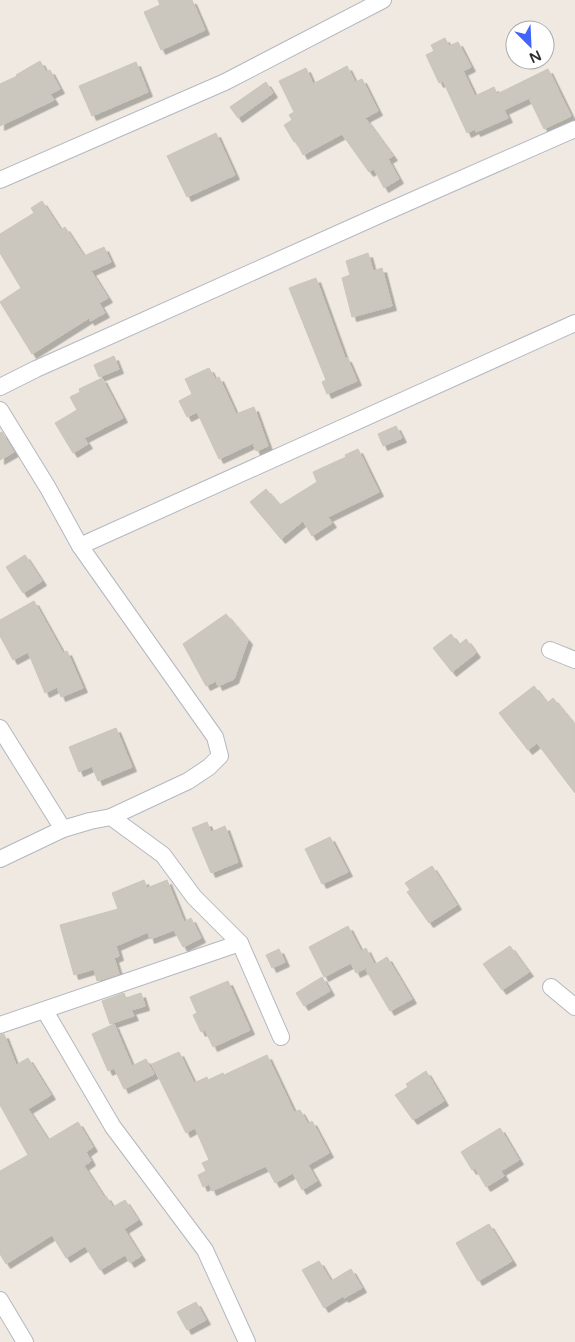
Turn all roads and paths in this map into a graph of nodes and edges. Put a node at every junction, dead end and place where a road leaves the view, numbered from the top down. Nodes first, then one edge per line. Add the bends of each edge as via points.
1 (383, 0) edge
2 (575, 129) edge
3 (0, 180) edge
4 (575, 323) edge
5 (0, 387) edge
6 (0, 410) edge
7 (80, 546) junction
8 (550, 650) dead end
9 (575, 660) edge
10 (0, 728) edge
11 (111, 817) junction
12 (63, 829) junction
13 (0, 859) edge
14 (240, 943) junction
15 (551, 987) dead end
16 (575, 1007) edge
17 (45, 1011) junction
18 (0, 1025) edge
19 (281, 1037) dead end
20 (0, 1300) edge
21 (25, 1342) edge
22 (247, 1342) edge

1 - 3 street via 225,82
2 - 5 street
4 - 7 street
6 - 7 street
7 - 11 street via 215,737 220,756 188,781
8 - 9 street
10 - 12 street
11 - 12 street
11 - 14 street via 163,856 194,897
12 - 13 street
14 - 17 street
14 - 19 street
15 - 16 street
17 - 18 street
17 - 22 street via 113,1127 205,1250
20 - 21 street

